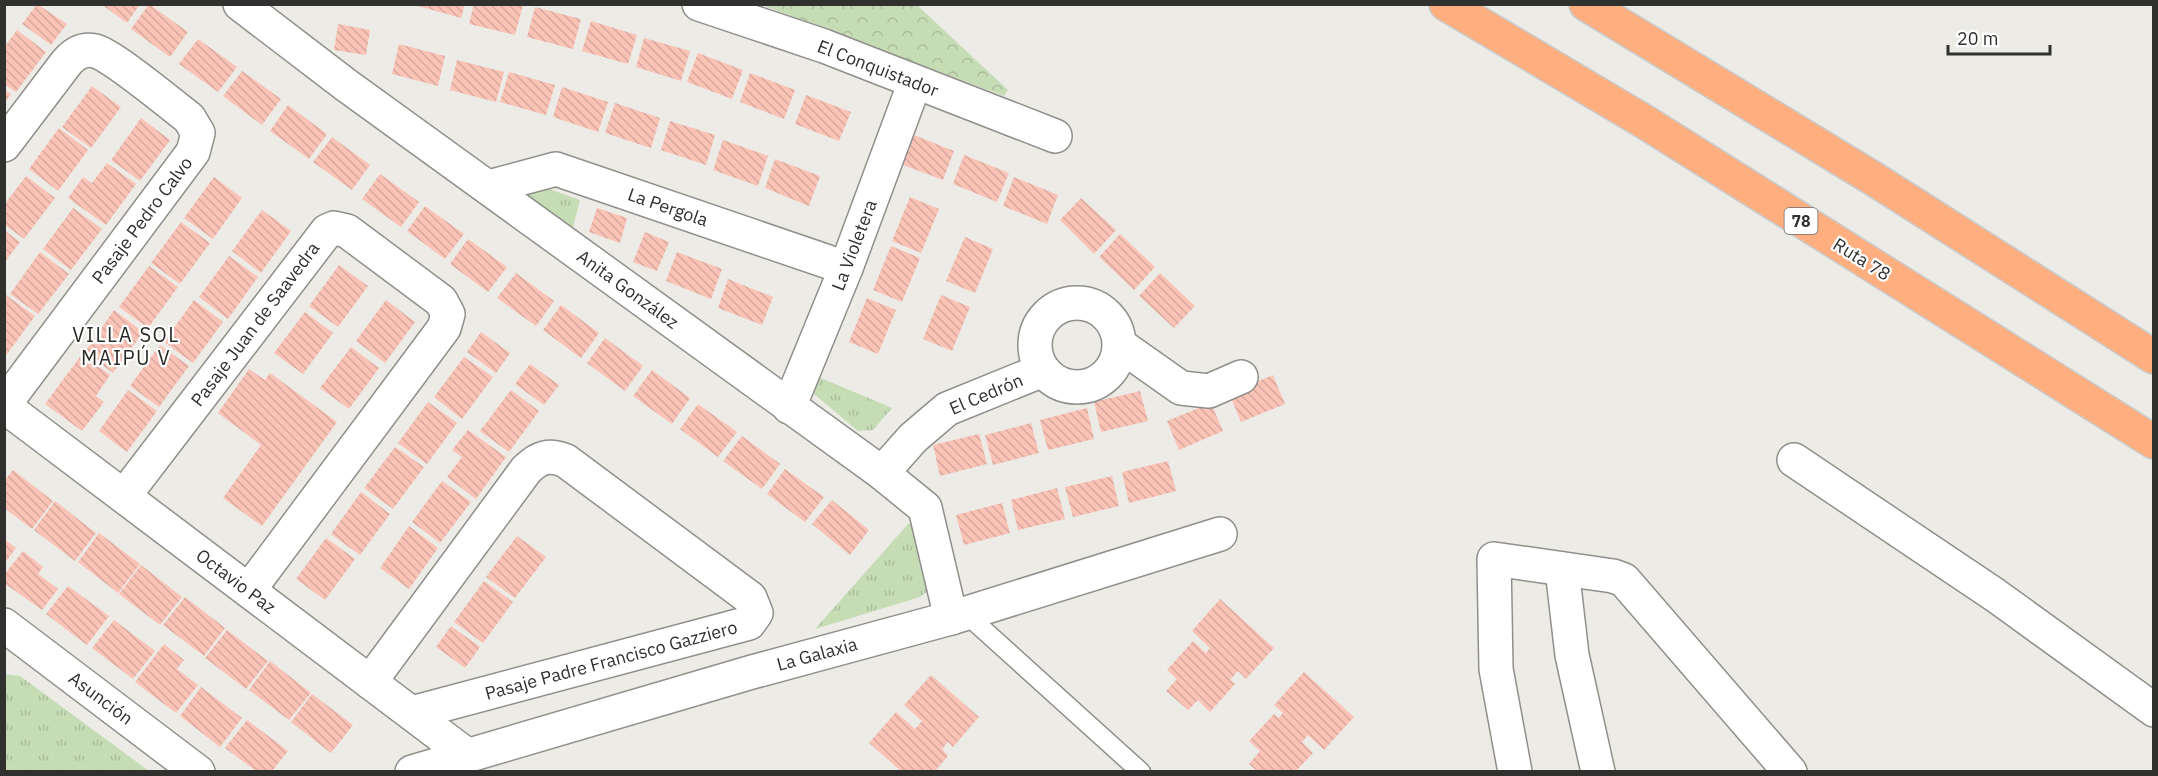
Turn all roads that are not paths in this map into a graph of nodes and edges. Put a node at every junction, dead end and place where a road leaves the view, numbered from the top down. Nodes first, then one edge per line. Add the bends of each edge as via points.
1 (240, 4) edge
2 (699, 4) edge
3 (1446, 4) edge
4 (1586, 4) edge
5 (915, 82) junction
6 (1056, 136) dead end
7 (4, 145) edge
8 (489, 187) junction
9 (846, 268) junction
10 (1120, 345) junction
11 (2154, 357) edge
12 (1042, 370) junction
13 (1241, 377) dead end
14 (4, 405) edge
15 (789, 407) junction
16 (2154, 442) edge
17 (1794, 460) dead end
18 (882, 473) junction
19 (124, 496) junction
20 (1220, 534) dead end
21 (1562, 569) junction
22 (249, 590) junction
23 (958, 616) junction
24 (4, 625) edge
25 (370, 682) junction
26 (2154, 710) edge
27 (412, 712) junction
28 (468, 756) junction
29 (423, 770) edge
30 (198, 771) edge
31 (1141, 771) edge
32 (1515, 771) edge
33 (1598, 771) edge
34 (1790, 771) edge

1 - 8 street, Anita González
2 - 5 street, El Conquistador
3 - 16 highway, Ruta 78 / 78 via 1645,122
4 - 11 highway via 1874,179
5 - 6 street, El Conquistador
5 - 9 street, La Violetera
7 - 14 street, Pasaje Pedro Calvo via 67,62 74,55 93,50 189,118 198,133 193,152
8 - 9 street, La Pergola via 556,168
8 - 15 street, Anita González
9 - 15 street, La Violetera
10 - 12 street via 1110,372 1086,387 1063,385
10 - 12 street via 1118,330 1099,308 1079,302 1064,304 1051,311 1037,332 1035,347
10 - 13 street via 1181,388 1209,391
12 - 18 street, El Cedrón via 946,409
14 - 19 street, Octavio Paz
15 - 18 street, Anita González
17 - 26 street
18 - 23 street, Anita González via 924,508
19 - 22 street, Octavio Paz
19 - 22 street, Pasaje Juan de Saavedra via 327,231 347,231 441,301 448,314 444,328
20 - 23 street, La Galaxia
21 - 32 street via 1494,559 1496,669
21 - 33 street via 1572,655
21 - 34 street via 1624,580
22 - 25 street, Octavio Paz
23 - 28 street, La Galaxia
23 - 31 lane
24 - 30 street, Asunción
25 - 27 street, Octavio Paz
25 - 27 street, Pasaje Padre Francisco Gazziero via 526,470 544,457 566,460 750,598 756,608 748,623
27 - 28 street, Octavio Paz
28 - 29 street, La Galaxia

